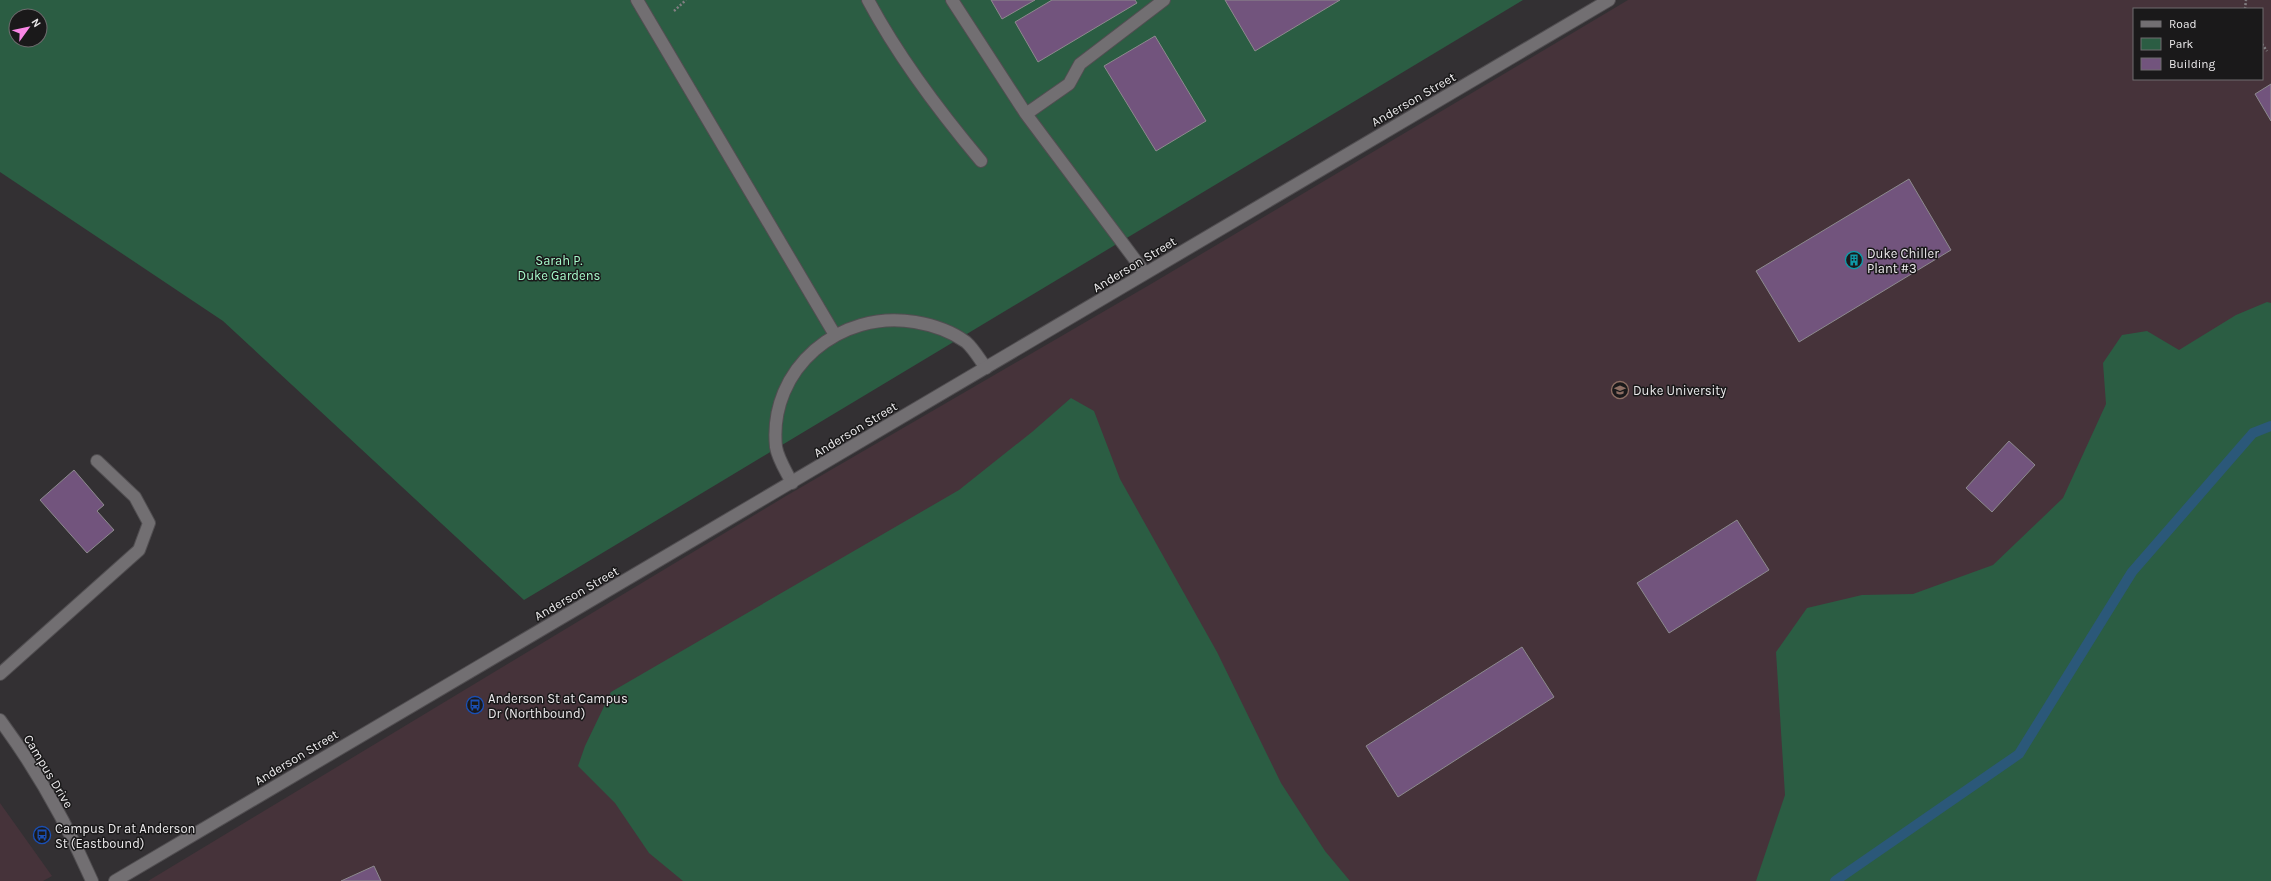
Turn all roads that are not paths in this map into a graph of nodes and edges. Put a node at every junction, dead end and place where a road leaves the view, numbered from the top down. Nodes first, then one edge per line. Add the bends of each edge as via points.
1 (637, 0) edge
2 (868, 0) edge
3 (952, 0) edge
4 (1164, 0) edge
5 (1609, 0) edge
6 (1026, 114) junction
7 (982, 161) dead end
8 (1145, 273) junction
9 (835, 334) junction
10 (986, 368) junction
11 (97, 462) dead end
12 (792, 483) junction
13 (0, 674) edge
14 (0, 720) edge
15 (92, 881) edge
16 (115, 881) edge

1 - 9 street
2 - 7 street via 887,34 946,119
3 - 6 street
4 - 6 street via 1080,64 1069,84
5 - 8 street, Anderson Street
6 - 8 street
8 - 10 street, Anderson Street
9 - 10 street via 855,325 877,320 900,319 922,323 944,329 966,342
9 - 12 street via 799,365 782,398 778,414 776,447
10 - 12 street, Anderson Street
11 - 13 street via 136,497 149,523 139,550
12 - 16 street, Anderson Street
14 - 15 street, Campus Drive via 28,758

